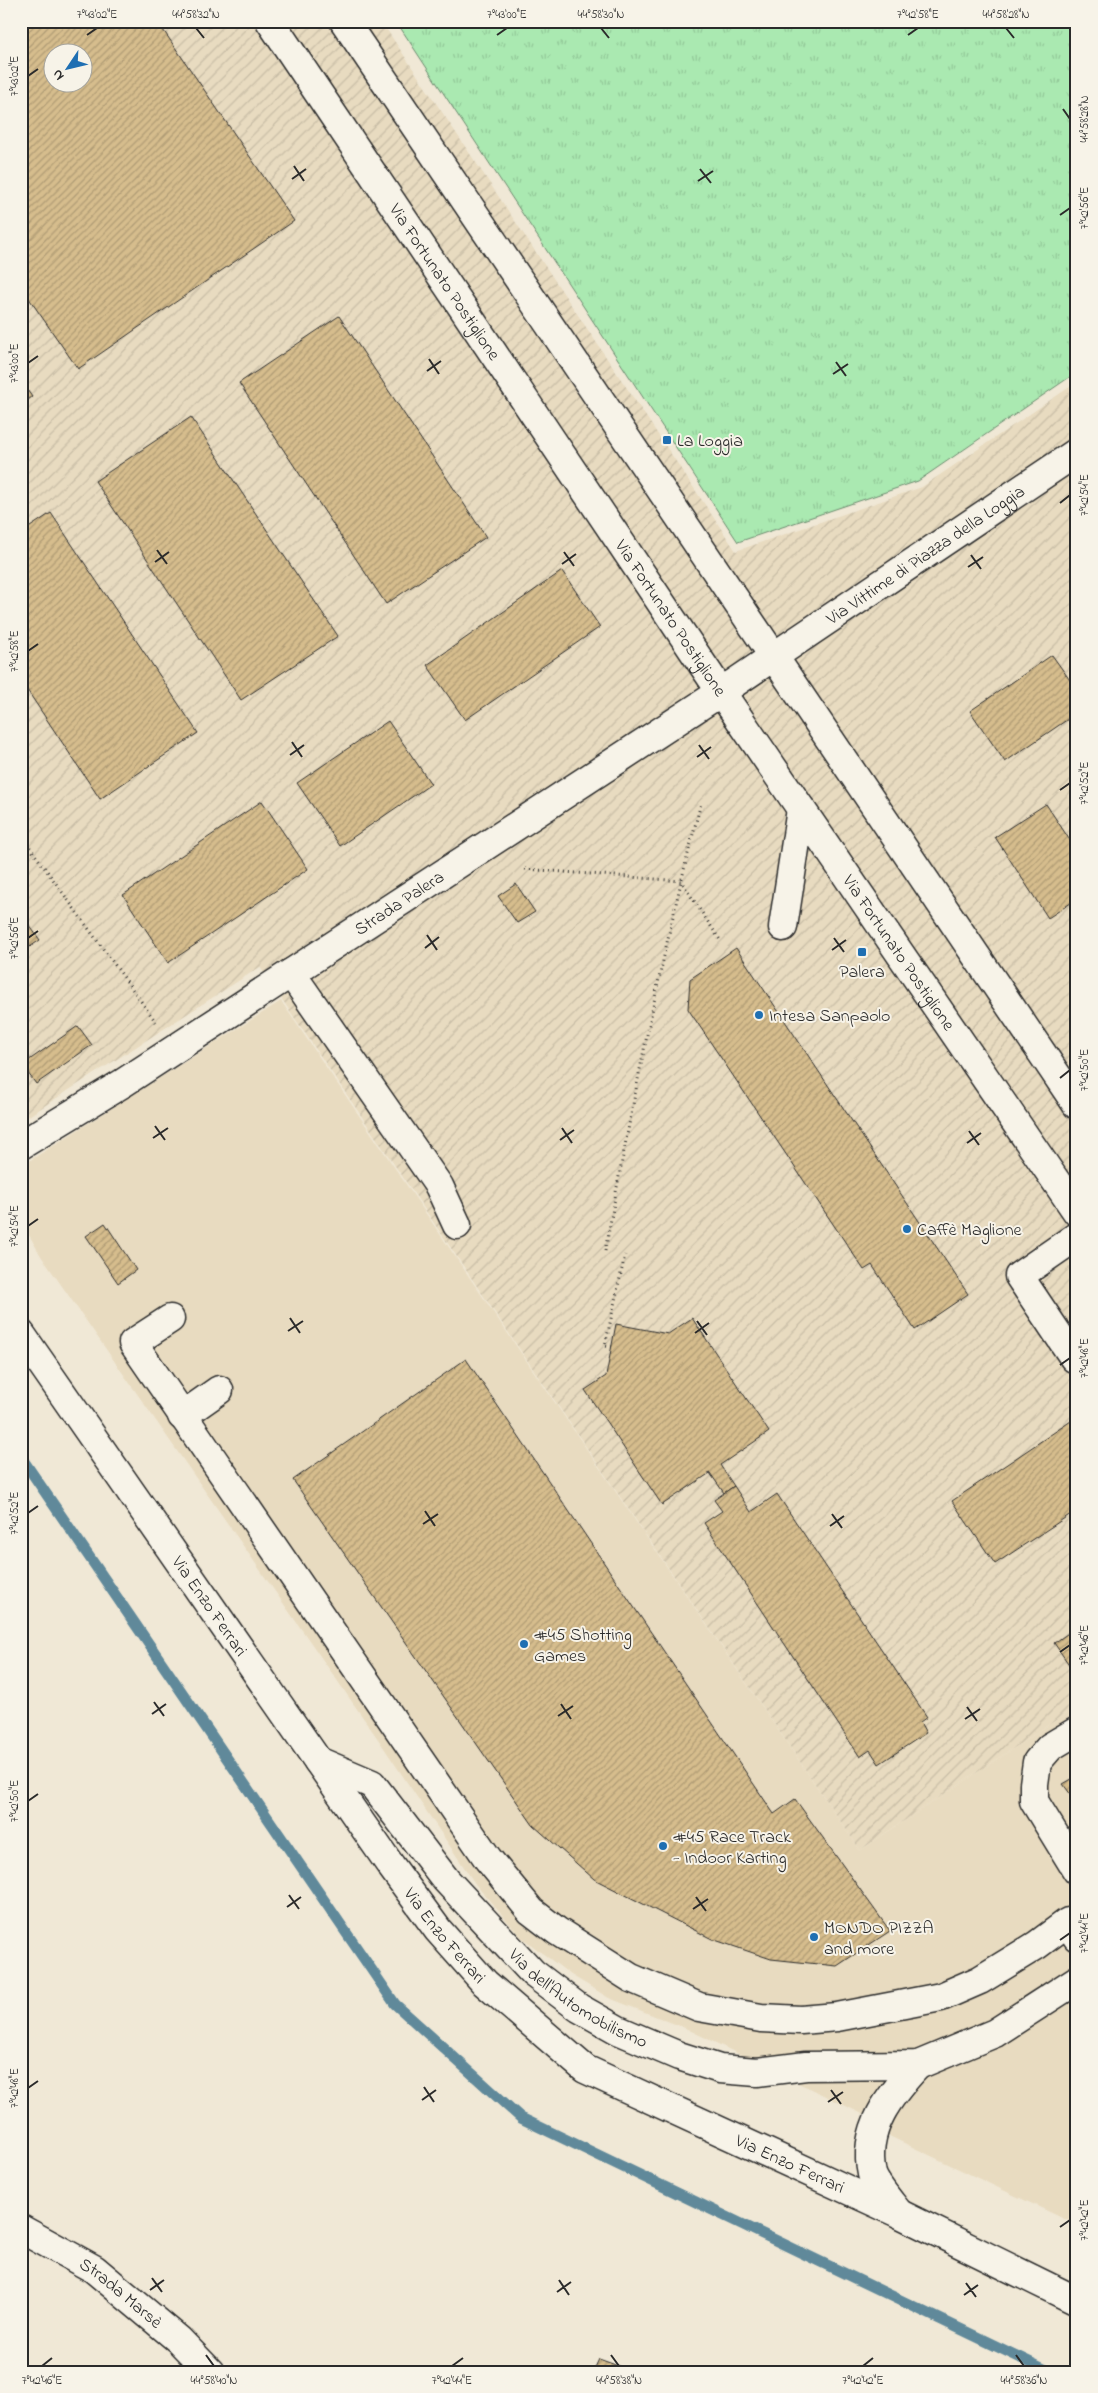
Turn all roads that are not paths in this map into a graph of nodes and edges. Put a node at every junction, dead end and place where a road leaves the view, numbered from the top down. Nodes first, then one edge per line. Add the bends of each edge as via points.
1 (270, 21) edge
2 (344, 21) edge
3 (1077, 452) edge
4 (774, 657) junction
5 (721, 692) junction
6 (801, 809) junction
7 (784, 927) dead end
8 (292, 973) junction
9 (1077, 1105) edge
10 (21, 1145) edge
11 (1077, 1212) edge
12 (458, 1225) dead end
13 (1077, 1236) edge
14 (170, 1318) dead end
15 (21, 1334) edge
16 (1076, 1356) edge
17 (218, 1390) dead end
18 (182, 1416) junction
19 (1077, 1730) edge
20 (318, 1761) junction
21 (1077, 1871) edge
22 (1074, 1923) edge
23 (1077, 1980) edge
24 (918, 2065) junction
25 (898, 2212) junction
26 (21, 2229) edge
27 (1077, 2301) edge
28 (210, 2372) edge

1 - 5 street, Via Fortunato Postiglione
2 - 4 street
3 - 4 street, Via Vittime di Piazza della Loggia
4 - 5 street, Strada Palera
4 - 9 street
5 - 6 street, Via Fortunato Postiglione
5 - 8 street, Strada Palera
6 - 7 street
6 - 11 street, Via Fortunato Postiglione
8 - 10 street, Strada Palera
8 - 12 street via 439,1186
13 - 16 street via 1019,1276
14 - 18 street via 133,1343
15 - 20 street, Via Enzo Ferrari
17 - 18 street
18 - 22 street via 488,1859 531,1910 557,1931 631,1978 699,2007 761,2018 801,2020 837,2017 941,1997 980,1980
19 - 21 street via 1050,1747 1037,1762 1034,1784 1034,1801
20 - 24 street, Via dell'Automobilismo via 372,1784 446,1880 533,1973 579,2008 618,2030 720,2069 756,2072 806,2066
20 - 25 street, Via Enzo Ferrari via 438,1930 485,1983 585,2069
23 - 24 street, Via dell'Automobilismo via 995,2033
24 - 25 street, Via dell'Automobilismo via 882,2108 871,2140 872,2175
25 - 27 street, Via Enzo Ferrari
26 - 28 street, Strada Marsè via 94,2269 178,2340

